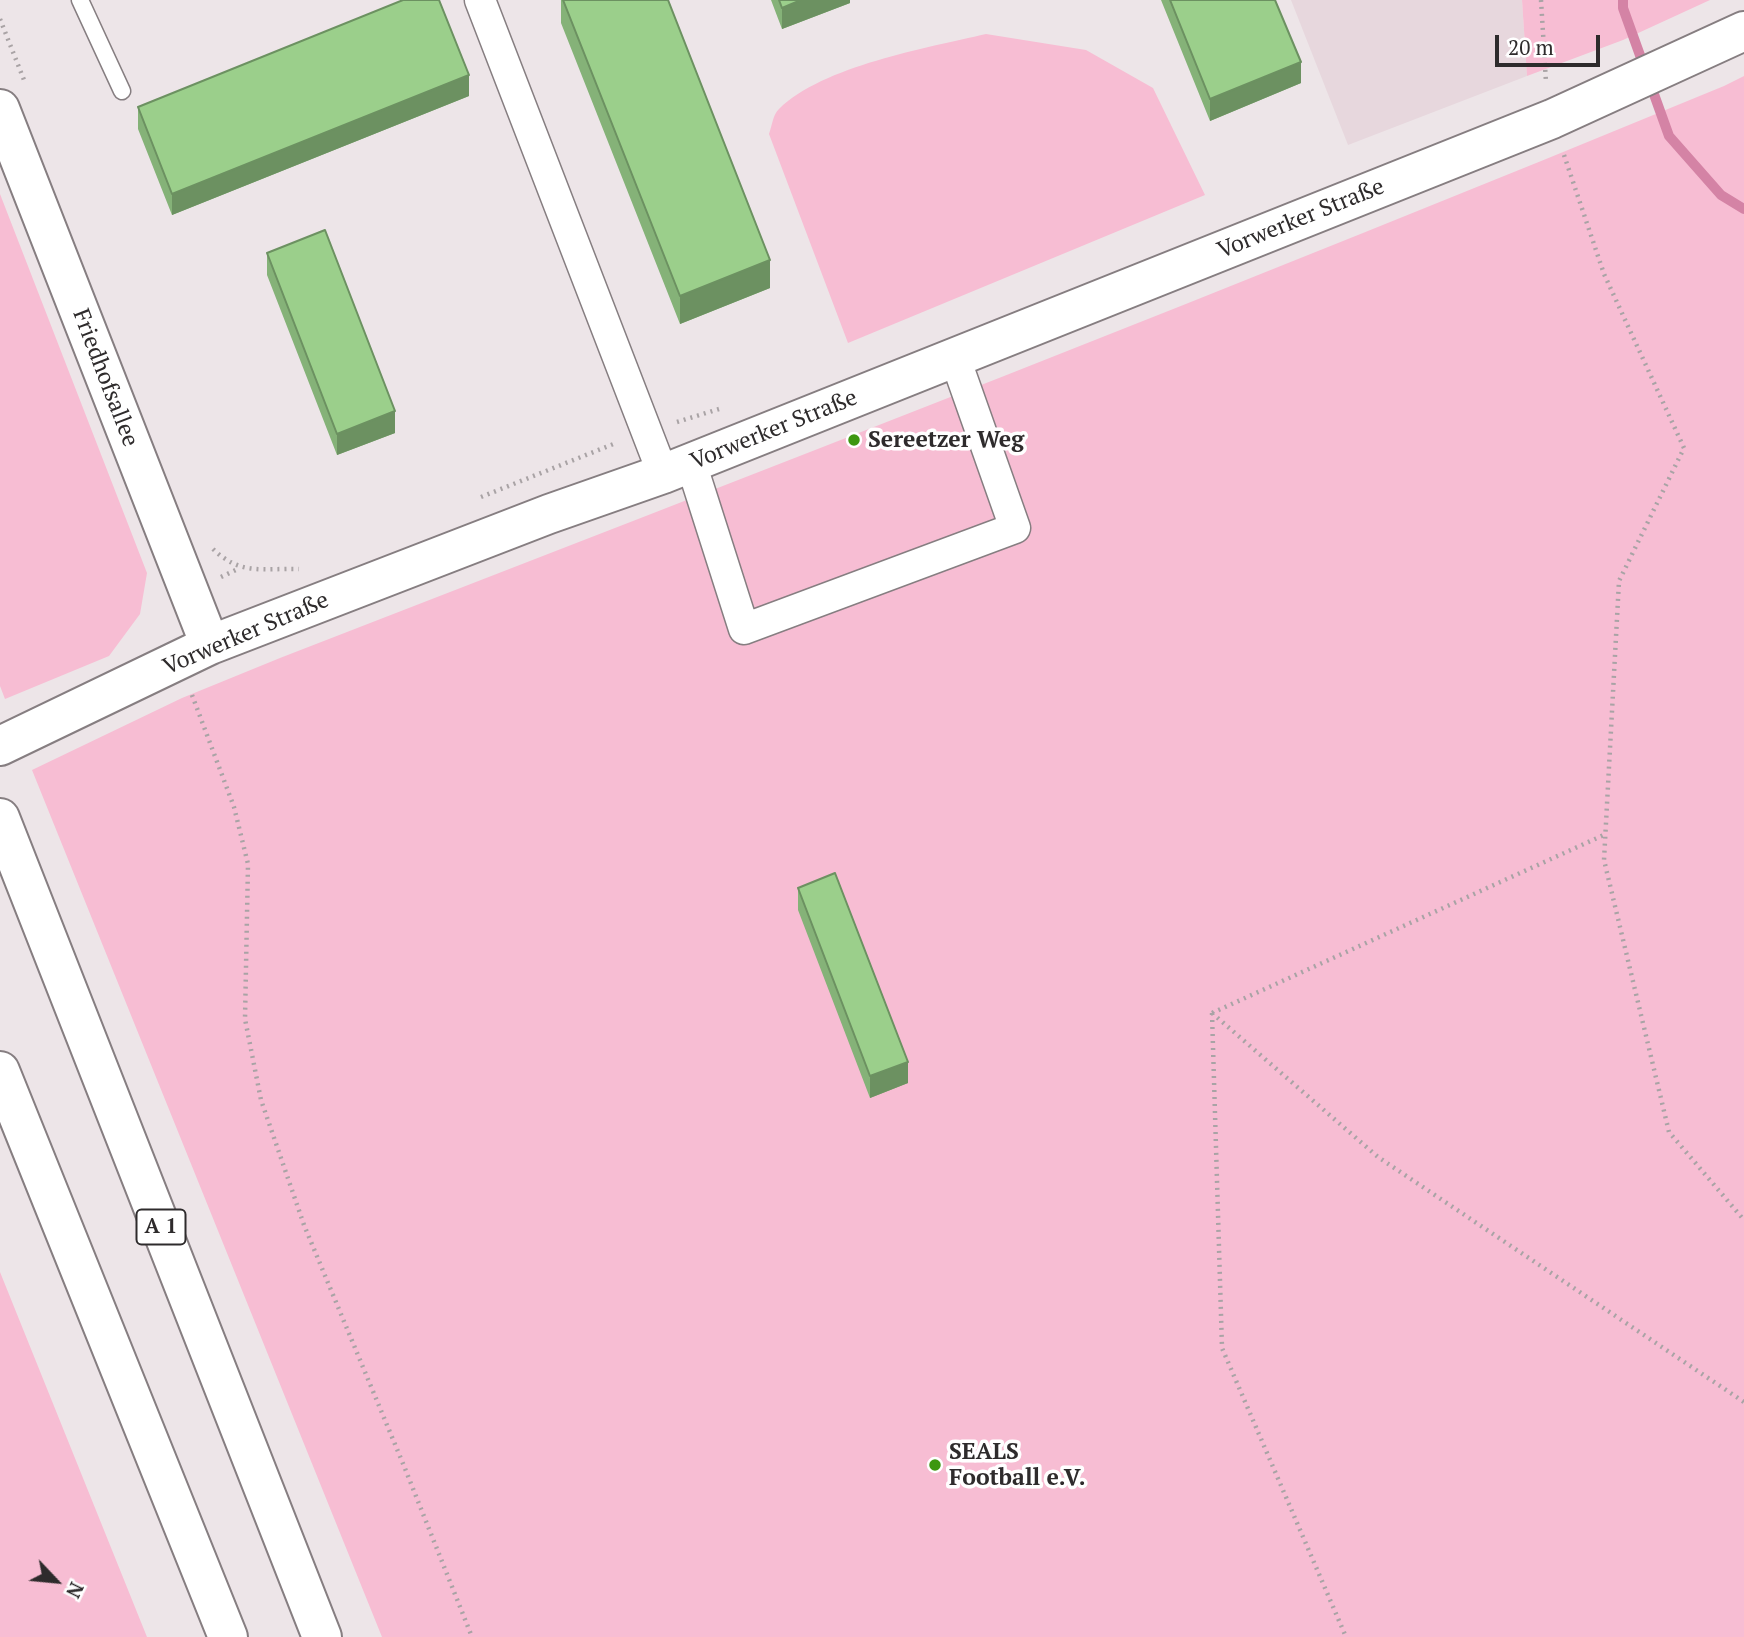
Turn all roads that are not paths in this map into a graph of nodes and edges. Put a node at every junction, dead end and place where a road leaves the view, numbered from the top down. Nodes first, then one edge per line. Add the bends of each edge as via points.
1 (80, 0) edge
2 (480, 0) edge
3 (1744, 31) edge
4 (122, 91) dead end
5 (0, 109) edge
6 (955, 358) junction
7 (677, 468) junction
8 (195, 653) junction
9 (0, 746) edge
10 (0, 818) edge
11 (0, 1071) edge
12 (228, 1637) edge
13 (322, 1637) edge

1 - 4 lane
2 - 7 street
3 - 6 main road, Vorwerker Straße via 1552,119
5 - 8 main road, Friedhofsallee
6 - 7 main road, Vorwerker Straße
6 - 7 street via 1015,528 744,629
7 - 8 main road, Vorwerker Straße
8 - 9 main road, Vorwerker Straße
10 - 13 main road, A 1
11 - 12 main road

